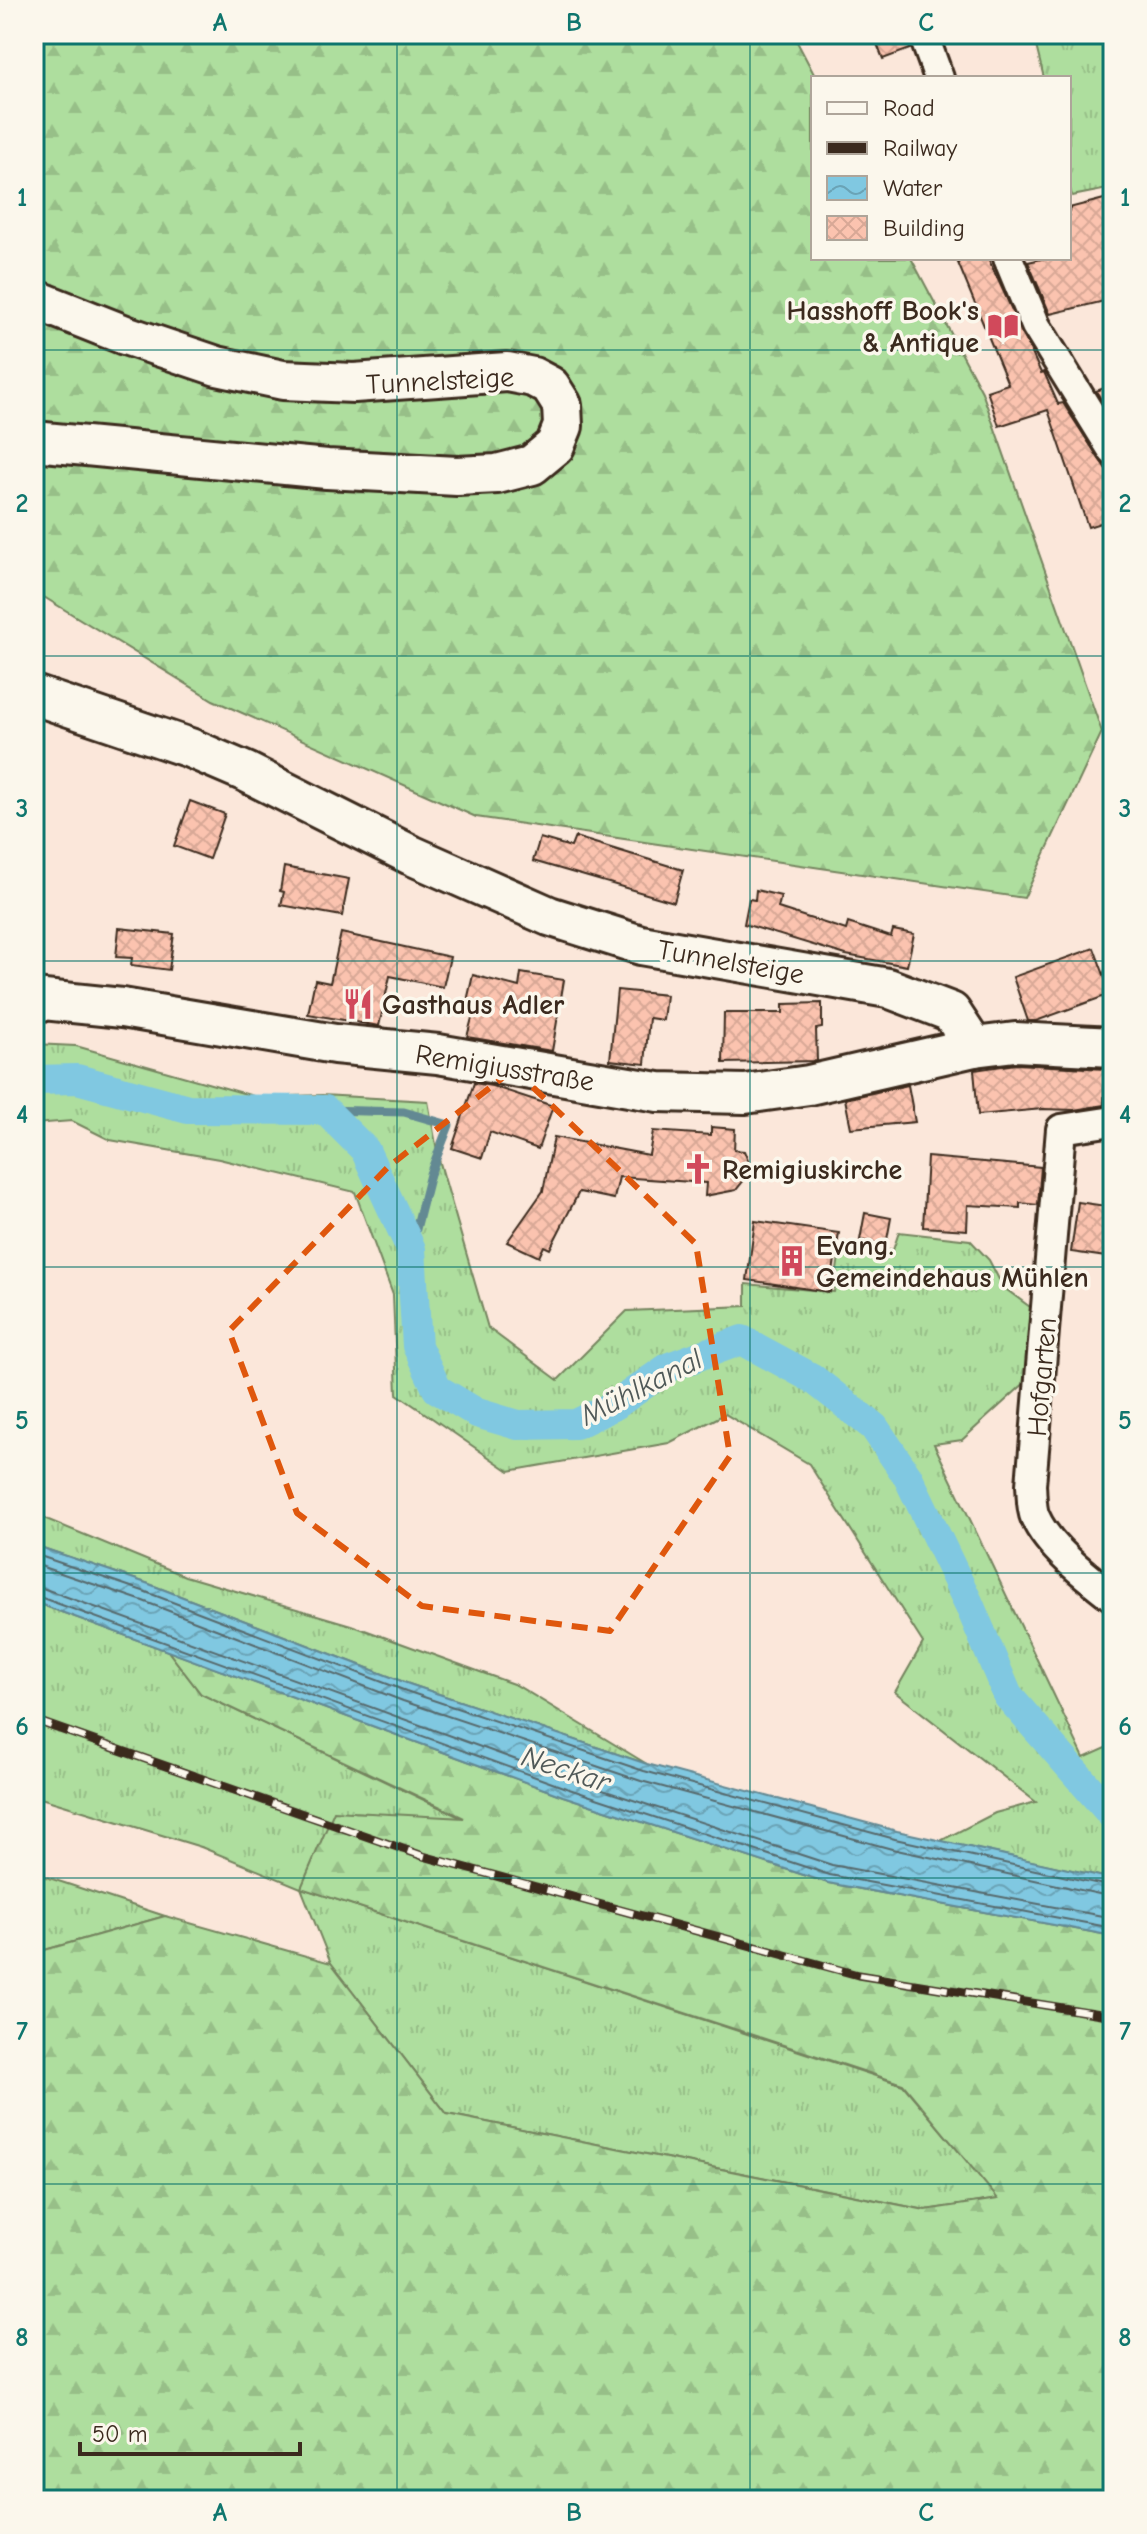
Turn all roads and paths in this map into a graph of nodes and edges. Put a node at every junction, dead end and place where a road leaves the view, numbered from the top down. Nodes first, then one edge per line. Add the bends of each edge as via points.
1 (923, 34) edge
2 (938, 76) edge
3 (1009, 260) edge
4 (34, 299) edge
5 (34, 441) edge
6 (1113, 451) edge
7 (34, 695) edge
8 (34, 999) edge
9 (974, 1047) junction
10 (1113, 1047) edge
11 (1113, 1121) edge
12 (1113, 1597) edge

1 - 2 street
3 - 6 street via 1036,326
4 - 5 street, Tunnelsteige via 217,366 283,380 354,383 507,372 533,377 550,386 562,405 563,426 555,446 532,465 457,476
7 - 9 street, Tunnelsteige via 246,772 549,916 641,945 888,988 951,1012
8 - 9 street, Remigiusstraße via 438,1054 658,1092 745,1094 809,1085
9 - 10 street, Remigiusstraße via 1015,1042
11 - 12 street, Hofgarten via 1061,1129 1031,1485 1034,1515 1047,1536

